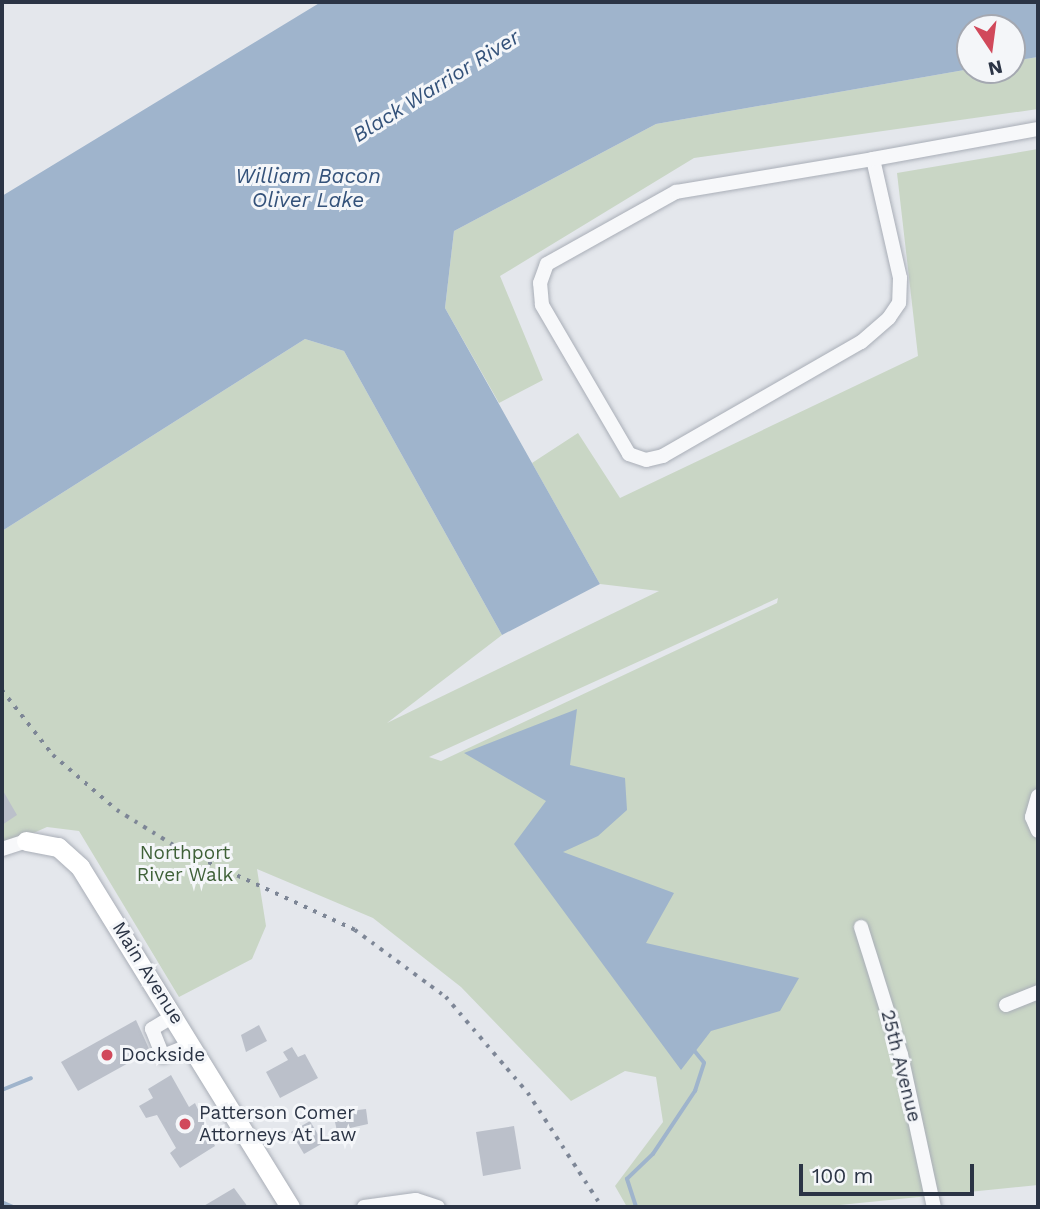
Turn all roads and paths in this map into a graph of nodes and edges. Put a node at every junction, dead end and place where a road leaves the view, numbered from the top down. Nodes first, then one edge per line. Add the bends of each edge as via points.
1 (1038, 129) edge
2 (873, 159) junction
3 (1038, 796) edge
4 (1038, 831) edge
5 (26, 841) joint
6 (2, 849) edge
7 (861, 927) dead end
8 (1038, 992) edge
9 (1006, 1005) dead end
10 (175, 1015) junction
11 (192, 1044) junction
12 (290, 1207) edge
13 (364, 1207) edge
14 (438, 1207) edge
15 (933, 1207) edge

1 - 2 street
2 - 2 street via 676,192 547,264 540,283 542,305 628,454 646,460 663,456 861,342 889,318 899,303 900,278
3 - 4 street via 1032,817
5 - 6 street
5 - 10 main road, Main Avenue via 58,847 80,867
7 - 15 street, 25th Avenue via 901,1055
8 - 9 street
10 - 11 main road, Main Avenue
10 - 11 street via 152,1029 163,1056
11 - 12 main road, Main Avenue
13 - 14 street via 416,1200

